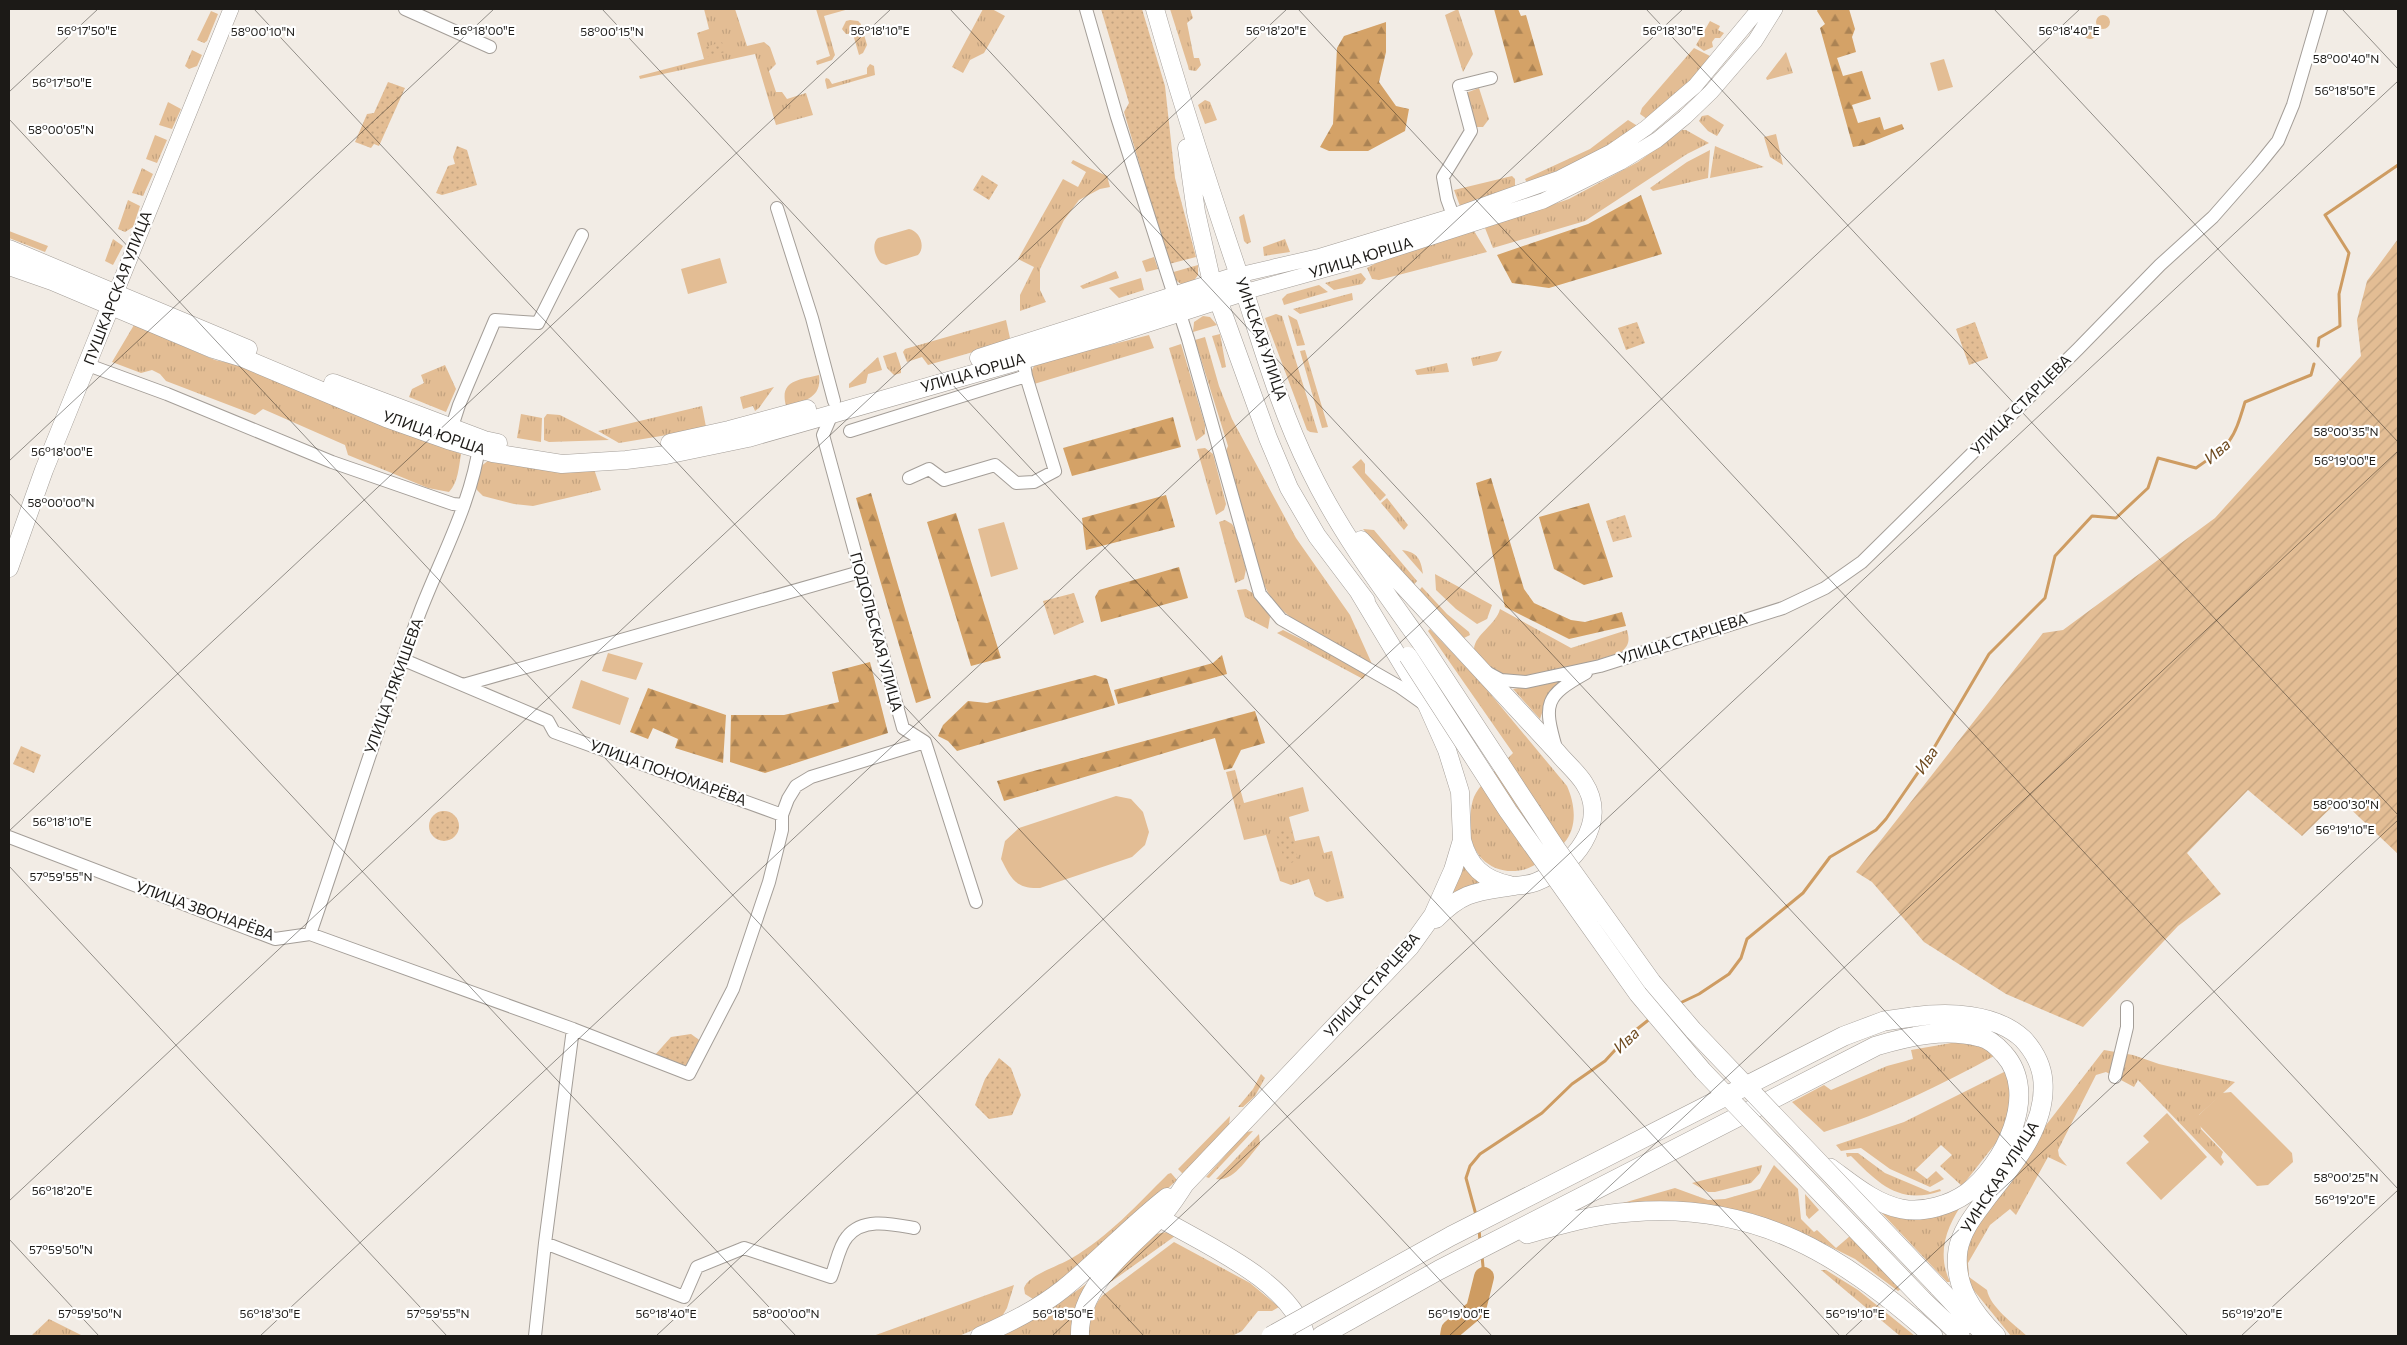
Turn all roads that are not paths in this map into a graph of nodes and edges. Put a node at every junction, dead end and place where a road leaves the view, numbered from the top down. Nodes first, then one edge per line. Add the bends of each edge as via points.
1 (231, 9) edge
2 (405, 9) edge
3 (1086, 9) edge
4 (1154, 9) edge
5 (1759, 9) edge
6 (1775, 9) edge
7 (2321, 9) edge
8 (490, 46) dead end
9 (1491, 78) dead end
10 (1181, 102) junction
11 (777, 208) dead end
12 (1456, 222) junction
13 (582, 235) dead end
14 (9, 249) edge
15 (9, 266) edge
16 (1239, 275) junction
17 (1212, 283) junction
18 (1244, 292) junction
19 (1173, 296) junction
20 (1220, 300) junction
21 (113, 301) junction
22 (1179, 314) junction
23 (1023, 352) junction
24 (88, 365) junction
25 (1026, 376) junction
26 (833, 408) junction
27 (850, 430) dead end
28 (449, 434) junction
29 (479, 444) junction
30 (909, 478) dead end
31 (1328, 504) junction
32 (464, 505) junction
33 (9, 568) edge
34 (860, 572) junction
35 (1359, 592) junction
36 (404, 660) junction
37 (1600, 666) junction
38 (1482, 670) junction
39 (463, 685) junction
40 (1427, 705) junction
41 (925, 742) junction
42 (1557, 752) junction
43 (782, 815) junction
44 (9, 837) edge
45 (1462, 840) junction
46 (1515, 886) junction
47 (976, 902) dead end
48 (310, 934) junction
49 (1410, 947) junction
50 (2126, 1008) dead end
51 (573, 1029) junction
52 (2115, 1077) dead end
53 (1811, 1154) junction
54 (1185, 1184) junction
55 (1160, 1218) junction
56 (1137, 1221) junction
57 (914, 1228) dead end
58 (545, 1242) junction
59 (1480, 1249) junction
60 (535, 1336) edge
61 (980, 1336) edge
62 (1080, 1336) edge
63 (1272, 1336) edge
64 (1306, 1336) edge
65 (1321, 1336) edge
66 (1933, 1336) edge
67 (1961, 1336) edge
68 (1988, 1336) edge
69 (1996, 1336) edge

1 - 21 street, ПУШКАРСКАЯ УЛИЦА
2 - 8 street
3 - 19 street
4 - 10 main road, УИНСКАЯ УЛИЦА
5 - 12 street, УЛИЦА ЮРША via 1696,86 1646,128 1611,152 1560,178
6 - 12 street, УЛИЦА ЮРША via 1722,80 1657,140 1614,167 1543,200
7 - 37 street, УЛИЦА СТАРЦЕВА via 2293,105 2278,141 2257,167 2213,217 2160,265 1862,562 1825,588 1783,608
9 - 12 street via 1459,86 1470,131 1442,177
10 - 16 main road, УИНСКАЯ УЛИЦА
10 - 17 main road, УИНСКАЯ УЛИЦА via 1196,212
11 - 26 street via 812,318
12 - 16 street, УЛИЦА ЮРША
12 - 18 street, УЛИЦА ЮРША via 1370,257
13 - 28 street via 538,323 495,320
14 - 21 main road via 62,270
15 - 21 main road
16 - 17 main road, УЛИЦА ЮРША
16 - 18 main road, УИНСКАЯ УЛИЦА
17 - 19 main road, УЛИЦА ЮРША
17 - 20 main road, УИНСКАЯ УЛИЦА
18 - 20 main road, УЛИЦА ЮРША
18 - 31 main road, УИНСКАЯ УЛИЦА via 1291,425
19 - 22 street
19 - 23 main road, УЛИЦА ЮРША
20 - 22 main road, УЛИЦА ЮРША
20 - 35 main road, УИНСКАЯ УЛИЦА via 1289,488 1317,536
21 - 24 main road, ПУШКАРСКАЯ УЛИЦА
21 - 28 main road, УЛИЦА ЮРША
22 - 23 main road, УЛИЦА ЮРША
22 - 40 street via 1257,584 1266,603 1280,619 1294,628
23 - 25 street
23 - 26 main road, УЛИЦА ЮРША
24 - 32 street via 341,465
24 - 33 main road, ПУШКАРСКАЯ УЛИЦА via 44,470
25 - 27 street
25 - 30 street via 1055,471 1034,482 1016,484 995,465 944,480 929,469
26 - 29 main road, УЛИЦА ЮРША via 692,438 597,452
26 - 34 street, ПОДОЛЬСКАЯ УЛИЦА via 823,435
28 - 29 main road, УЛИЦА ЮРША
29 - 32 street, УЛИЦА ЛЯКИШЕВА
31 - 38 main road
31 - 53 main road, УИНСКАЯ УЛИЦА, bridge via 1556,848 1652,982
32 - 36 street, УЛИЦА ЛЯКИШЕВА
34 - 39 street
34 - 41 street, ПОДОЛЬСКАЯ УЛИЦА via 903,728
35 - 40 main road, УЛИЦА СТАРЦЕВА
35 - 67 main road, УИНСКАЯ УЛИЦА, bridge via 1408,656 1508,810 1638,994 1703,1071
36 - 39 street, УЛИЦА ПОНОМАРЁВА
36 - 48 street, УЛИЦА ЛЯКИШЕВА via 385,707
37 - 38 street via 1526,682 1501,680
37 - 42 street via 1561,687 1554,695 1548,719
38 - 42 main road
39 - 43 street, УЛИЦА ПОНОМАРЁВА via 548,721 554,732
40 - 45 main road, УЛИЦА СТАРЦЕВА via 1447,750 1460,792
41 - 43 street via 811,777 796,786
41 - 47 street
42 - 46 main road via 1588,793 1592,815 1588,837 1575,855 1549,875 1535,883
43 - 51 street via 782,830 769,882 733,989 689,1074
44 - 48 street, УЛИЦА ЗВОНАРЁВА via 278,940
45 - 46 main road via 1470,864 1480,873
45 - 49 main road, УЛИЦА СТАРЦЕВА via 1446,890
46 - 49 main road via 1478,892 1460,899 1436,918
48 - 51 street
49 - 54 main road, УЛИЦА СТАРЦЕВА
50 - 52 street via 2127,1028
51 - 58 street
53 - 59 main road, УИНСКАЯ УЛИЦА, bridge via 1883,1203 1903,1210 1940,1206 1967,1193 2005,1148 2016,1121 2020,1093 2017,1071 1996,1045 1982,1037 1954,1033 1912,1036 1876,1046
53 - 68 main road, УИНСКАЯ УЛИЦА, bridge
54 - 55 main road, УЛИЦА СТАРЦЕВА
54 - 56 main road
55 - 56 main road
55 - 62 main road, УЛИЦА СТАРЦЕВА via 1125,1250 1097,1286 1081,1316
55 - 64 main road via 1261,1277 1294,1309
56 - 61 main road via 1064,1289 1039,1306
57 - 58 street via 888,1223 863,1225 846,1237 831,1277 744,1248 697,1267 684,1297
58 - 60 street
59 - 65 main road
59 - 66 main road via 1561,1224 1610,1214 1659,1211 1734,1218 1797,1239 1851,1270
63 - 69 main road, УИНСКАЯ УЛИЦА, bridge via 1451,1236 1844,1036 1884,1021 1929,1014 1978,1017 2002,1024 2031,1048 2043,1074 2042,1106 2037,1126 1971,1218 1962,1233 1958,1251 1960,1285 1968,1302

